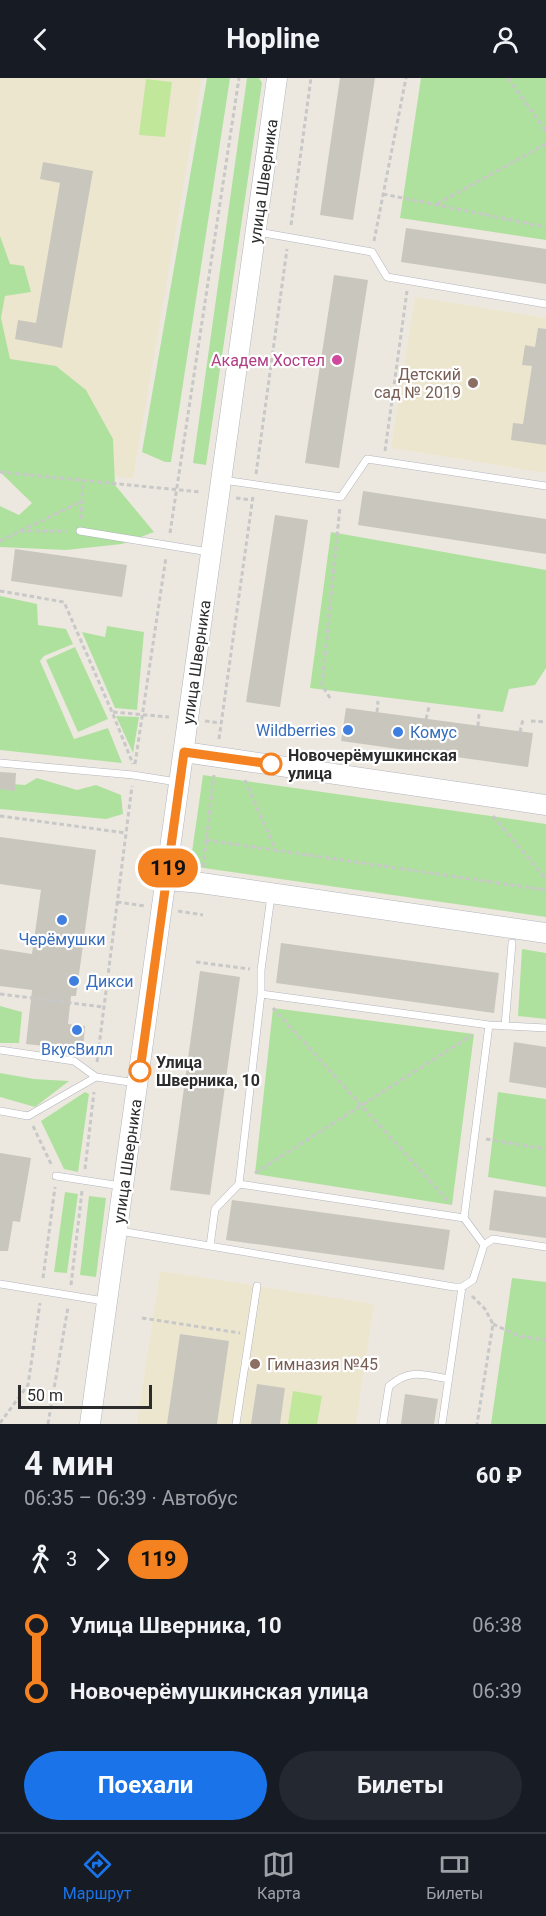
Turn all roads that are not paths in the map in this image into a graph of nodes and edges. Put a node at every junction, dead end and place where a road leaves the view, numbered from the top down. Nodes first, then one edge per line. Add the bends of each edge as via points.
1 (277, 78) edge
2 (256, 231) junction
3 (546, 304) edge
4 (222, 480) junction
5 (546, 486) edge
6 (80, 531) road end
7 (211, 553) junction
8 (184, 752) junction
9 (0, 763) edge
10 (180, 782) junction
11 (546, 802) edge
12 (167, 880) junction
13 (272, 893) junction
14 (546, 933) edge
15 (512, 943) dead end
16 (261, 994) junction
17 (489, 1025) junction
18 (505, 1026) junction
19 (546, 1028) edge
20 (0, 1050) edge
21 (96, 1077) junction
22 (138, 1083) junction
23 (0, 1111) edge
24 (56, 1176) road end
25 (238, 1184) junction
26 (123, 1186) junction
27 (464, 1218) junction
28 (117, 1230) junction
29 (484, 1245) junction
30 (210, 1246) junction
31 (546, 1247) edge
32 (0, 1284) edge
33 (257, 1286) dead end
34 (462, 1287) junction
35 (107, 1302) junction
36 (449, 1379) junction
37 (90, 1424) edge
38 (236, 1424) edge
39 (382, 1424) edge
40 (442, 1424) edge

1 - 2 street, улица Шверника
2 - 3 lane via 372,252 387,277
2 - 4 street, улица Шверника
4 - 5 lane via 341,497 367,459
4 - 7 street, улица Шверника
6 - 7 lane
7 - 8 street, улица Шверника
8 - 10 street, улица Шверника
8 - 11 street
9 - 10 lane
10 - 12 street, улица Шверника
12 - 13 street
12 - 22 street, улица Шверника
13 - 14 street
13 - 16 lane
15 - 18 lane
16 - 17 lane
16 - 25 lane
17 - 18 lane
17 - 27 lane
18 - 19 lane
20 - 21 lane via 74,1061
21 - 22 lane
21 - 23 lane via 28,1116
22 - 26 street, улица Шверника
24 - 26 lane
25 - 27 lane
25 - 30 lane via 215,1209
26 - 28 street, улица Шверника
27 - 29 lane
28 - 30 lane
28 - 35 street, улица Шверника
29 - 31 lane via 493,1239
29 - 34 lane via 473,1280
30 - 34 lane
32 - 35 lane
33 - 38 lane
34 - 36 lane
35 - 37 street, улица Шверника
36 - 39 lane via 410,1374 399,1377 388,1386
36 - 40 lane

